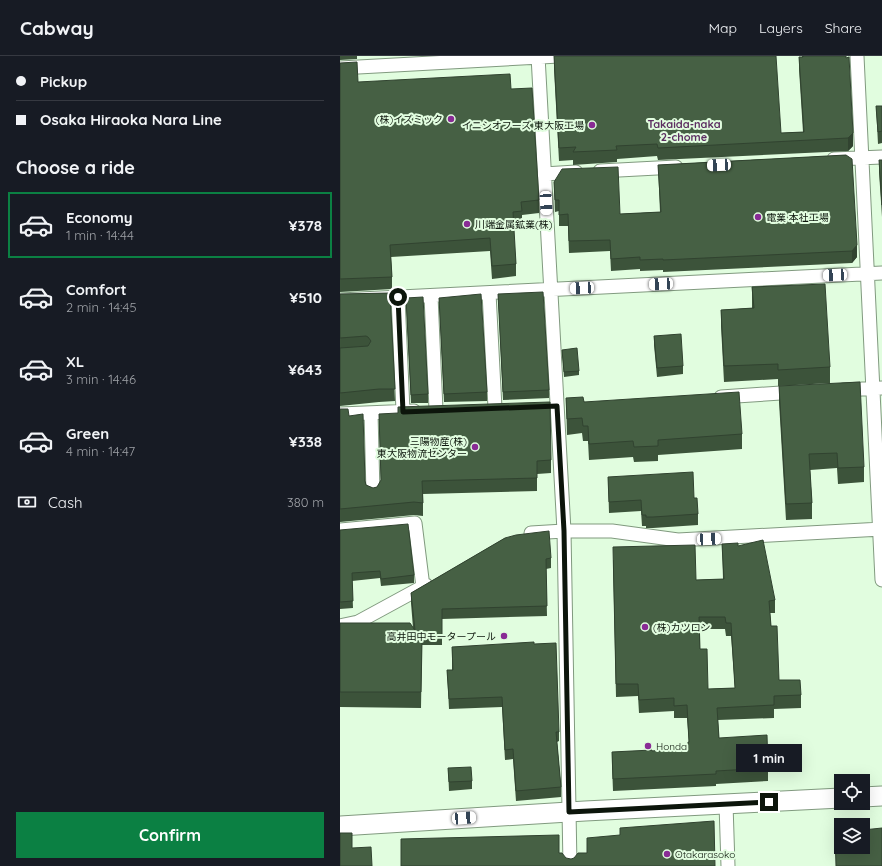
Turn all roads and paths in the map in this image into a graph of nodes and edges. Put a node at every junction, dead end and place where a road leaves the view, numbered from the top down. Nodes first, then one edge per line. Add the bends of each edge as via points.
1 (538, 56) edge
2 (559, 56) edge
3 (856, 56) edge
4 (340, 68) edge
5 (861, 157) junction
6 (882, 157) edge
7 (822, 159) edge
8 (687, 166) edge
9 (544, 174) junction
10 (882, 273) edge
11 (867, 274) junction
12 (551, 290) junction
13 (489, 293) junction
14 (431, 296) junction
15 (398, 297) junction
16 (340, 300) edge
17 (877, 388) edge
18 (833, 390) edge
19 (809, 392) edge
20 (706, 397) edge
21 (572, 405) edge
22 (541, 406) edge
23 (557, 406) junction
24 (495, 408) junction
25 (510, 408) edge
26 (480, 409) edge
27 (436, 410) junction
28 (451, 410) edge
29 (403, 412) junction
30 (371, 413) junction
31 (340, 414) edge
32 (373, 493) edge
33 (881, 529) edge
34 (340, 530) edge
35 (564, 531) junction
36 (519, 535) edge
37 (436, 580) edge
38 (882, 580) edge
39 (423, 587) junction
40 (340, 626) edge
41 (882, 796) edge
42 (870, 797) edge
43 (834, 798) edge
44 (726, 804) junction
45 (569, 812) junction
46 (340, 826) edge
47 (570, 866) edge
48 (728, 866) edge

1 - 2 street
1 - 4 street
1 - 9 street
3 - 5 street
5 - 6 street
5 - 7 street
5 - 11 street
8 - 9 street
9 - 12 street
10 - 11 street
11 - 12 street
11 - 17 street
12 - 13 street
12 - 23 street
13 - 14 street
13 - 24 street
14 - 15 street
14 - 27 street
15 - 16 street
15 - 29 street
17 - 18 street
17 - 33 street
19 - 20 street
21 - 23 street
22 - 23 street
23 - 35 street
24 - 25 street
24 - 26 street
27 - 28 street
27 - 29 street
29 - 30 street
30 - 31 street
30 - 32 street
33 - 35 street via 678,540 612,531
33 - 38 street
34 - 39 street via 415,523
35 - 36 street
35 - 45 street
37 - 39 street
39 - 40 street via 358,622
41 - 42 main road
43 - 44 main road
44 - 45 main road
44 - 48 street
45 - 46 main road
45 - 47 street

